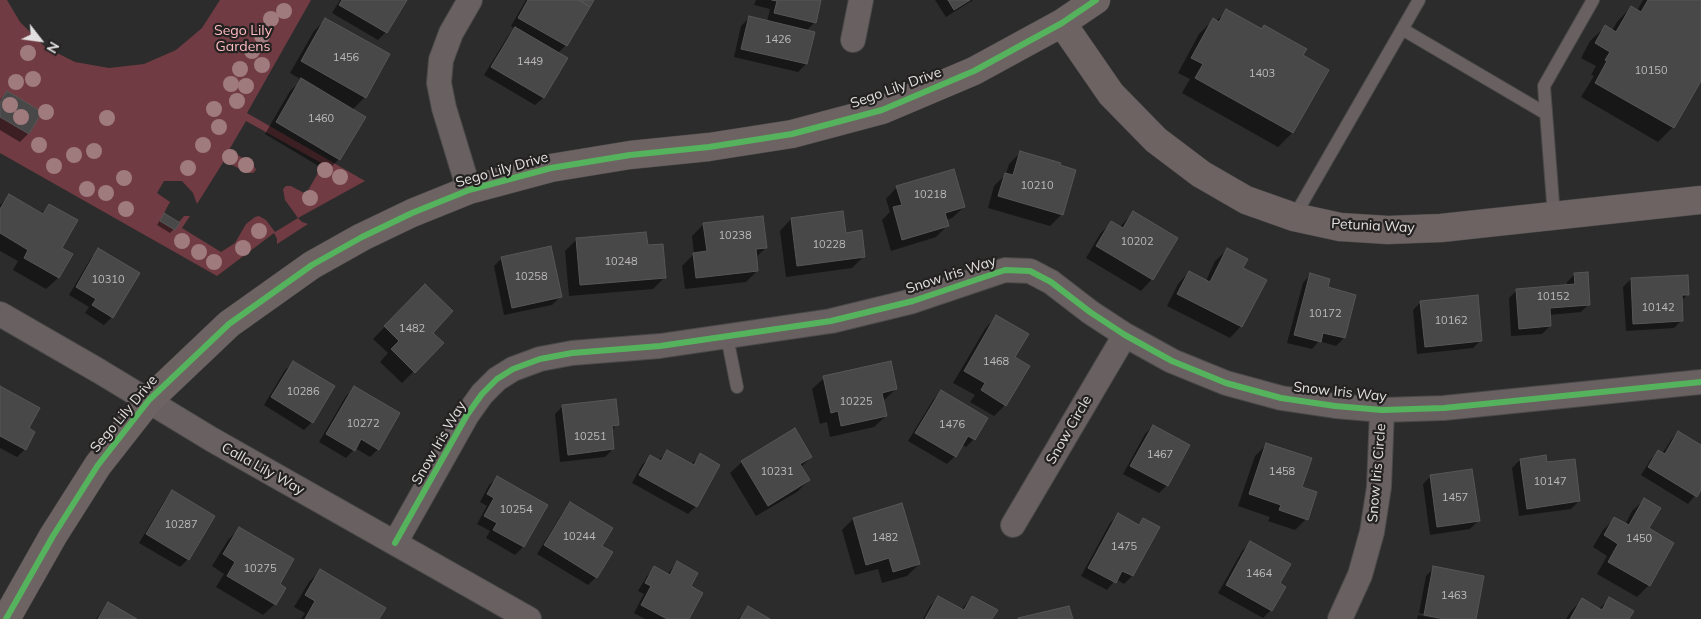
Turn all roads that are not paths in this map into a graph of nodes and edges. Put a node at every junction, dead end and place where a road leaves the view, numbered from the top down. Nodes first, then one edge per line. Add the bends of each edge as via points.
1 (470, 0) edge
2 (861, 0) edge
3 (1419, 0) edge
4 (1593, 0) edge
5 (1079, 8) edge
6 (1402, 29) junction
7 (853, 40) dead end
8 (1546, 114) junction
9 (469, 190) junction
10 (1701, 200) edge
11 (1554, 216) junction
12 (1294, 217) junction
13 (0, 314) edge
14 (1124, 335) junction
15 (728, 337) junction
16 (1701, 382) edge
17 (737, 387) dead end
18 (149, 400) junction
19 (1382, 410) junction
20 (1013, 525) dead end
21 (395, 543) junction
22 (6, 619) edge
23 (529, 619) edge
24 (1340, 619) edge

1 - 9 street via 451,33 441,60 439,83
2 - 7 street
3 - 6 lane
4 - 8 lane via 1544,86
5 - 9 street, Sego Lily Drive via 974,71 882,110 792,134 551,168
5 - 12 street, Petunia Way via 1111,94 1156,140 1201,174 1246,200
6 - 8 lane
6 - 12 lane
8 - 11 lane
9 - 18 street, Sego Lily Drive via 412,213 312,264 229,324
10 - 11 street, Petunia Way
11 - 12 street, Petunia Way via 1388,230 1340,227
13 - 18 street, Calla Lily Way
14 - 15 street, Snow Iris Way via 1051,282 1030,271 1005,270 913,301 831,321
14 - 19 street, Snow Iris Way via 1226,383 1281,398
14 - 20 street, Snow Circle
15 - 17 lane
15 - 21 street, Snow Iris Way via 572,353 540,359 513,369 497,379 467,415
16 - 19 street, Snow Iris Way via 1444,408
18 - 21 street, Calla Lily Way via 211,440
18 - 22 street, Sego Lily Drive via 98,465
19 - 24 street, Snow Iris Circle via 1379,487 1372,532 1360,575
21 - 23 street, Calla Lily Way

